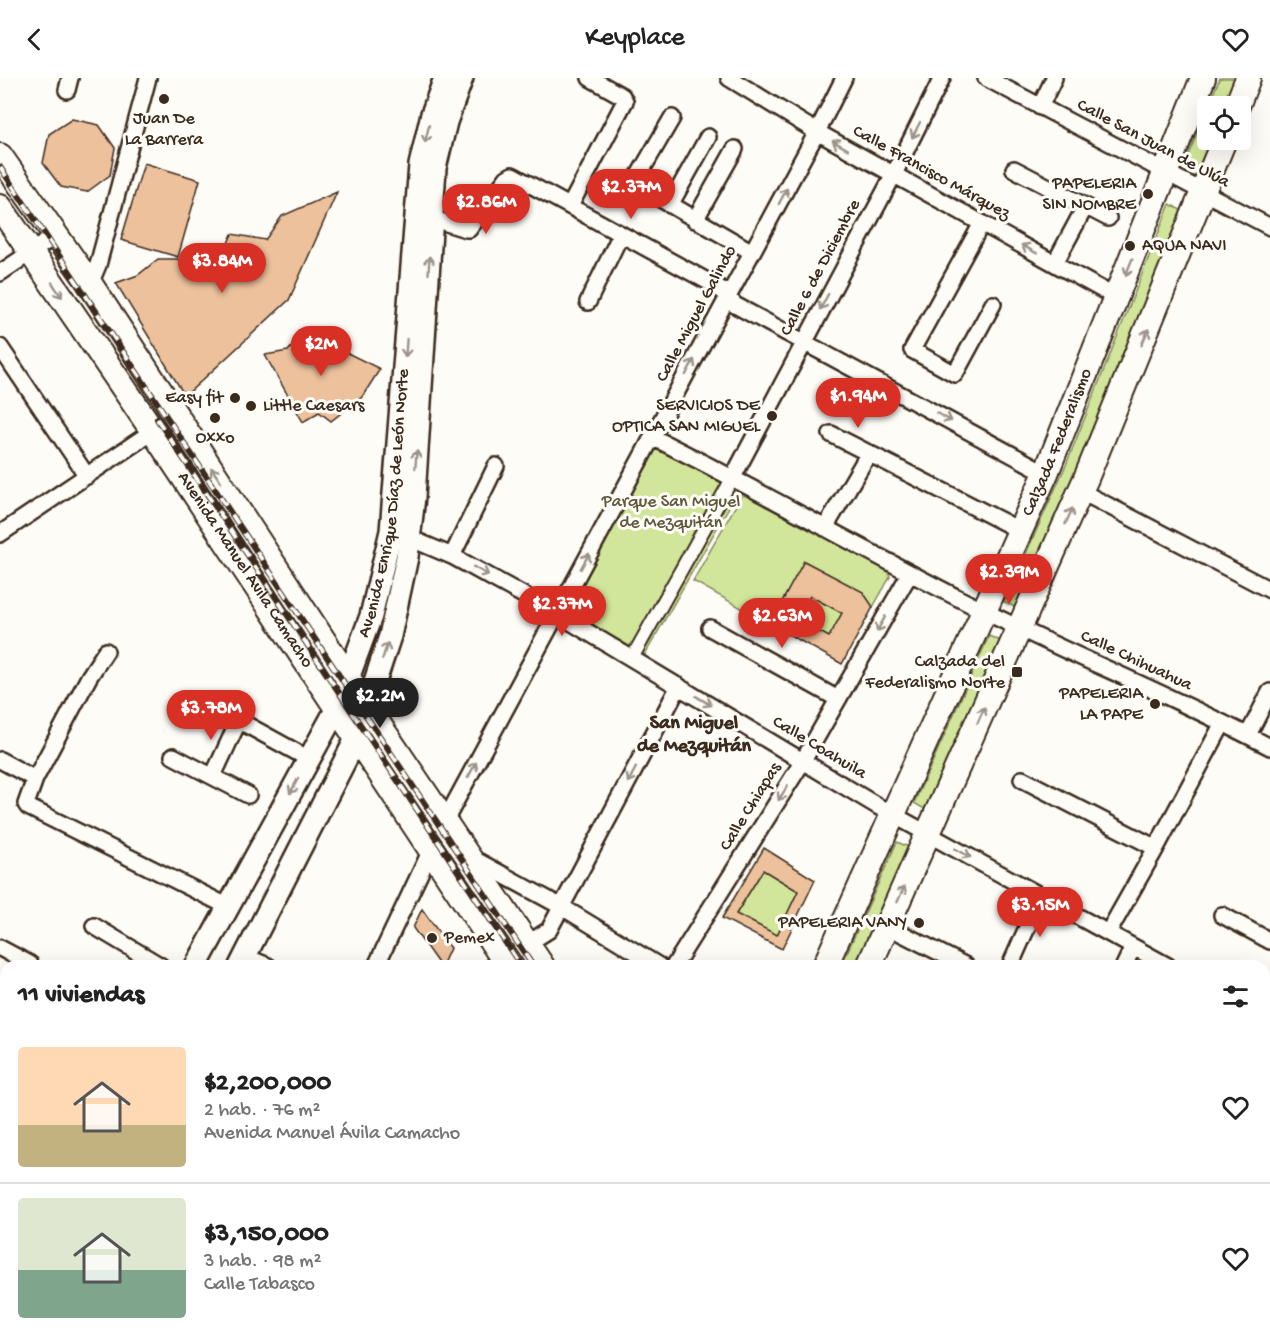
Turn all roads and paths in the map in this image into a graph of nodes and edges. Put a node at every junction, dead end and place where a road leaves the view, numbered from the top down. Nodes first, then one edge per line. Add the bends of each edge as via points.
1 (148, 78) edge
2 (445, 78) edge
3 (462, 78) edge
4 (590, 78) edge
5 (729, 78) edge
6 (844, 78) edge
7 (942, 78) edge
8 (986, 78) edge
9 (1053, 78) edge
10 (1203, 78) edge
11 (1248, 78) edge
12 (1241, 96) edge
13 (1040, 106) junction
14 (672, 118) dead end
15 (817, 132) junction
16 (708, 137) dead end
17 (735, 148) dead end
18 (1220, 150) edge
19 (0, 156) edge
20 (1014, 169) dead end
21 (1166, 173) junction
22 (894, 174) junction
23 (1203, 192) junction
24 (670, 205) junction
25 (570, 206) junction
26 (0, 207) edge
27 (1085, 207) junction
28 (1108, 218) dead end
29 (695, 220) junction
30 (440, 221) dead end
31 (982, 223) junction
32 (1270, 227) edge
33 (621, 234) junction
34 (55, 236) junction
35 (32, 252) junction
36 (752, 252) junction
37 (1055, 263) junction
38 (0, 273) edge
39 (88, 281) junction
40 (728, 297) junction
41 (1117, 298) junction
42 (588, 302) dead end
43 (993, 304) dead end
44 (804, 341) junction
45 (0, 347) edge
46 (153, 431) junction
47 (831, 434) dead end
48 (652, 437) junction
49 (869, 453) junction
50 (496, 466) dead end
51 (1046, 473) junction
52 (87, 476) junction
53 (733, 477) junction
54 (1080, 491) junction
55 (825, 528) junction
56 (1021, 531) junction
57 (0, 534) edge
58 (400, 534) junction
59 (452, 556) junction
60 (909, 573) junction
61 (1269, 587) edge
62 (985, 612) junction
63 (556, 613) junction
64 (710, 628) dead end
65 (1020, 628) junction
66 (106, 651) dead end
67 (632, 658) junction
68 (349, 678) junction
69 (679, 686) junction
70 (1270, 692) edge
71 (838, 699) junction
72 (205, 702) dead end
73 (367, 707) junction
74 (337, 708) junction
75 (239, 720) junction
76 (1222, 723) junction
77 (1248, 735) junction
78 (356, 739) junction
79 (1270, 747) edge
80 (173, 756) dead end
81 (309, 759) junction
82 (0, 760) edge
83 (803, 761) junction
84 (213, 776) junction
85 (35, 779) junction
86 (1022, 779) dead end
87 (248, 795) dead end
88 (894, 815) junction
89 (445, 822) junction
90 (928, 834) junction
91 (1156, 848) junction
92 (431, 850) junction
93 (468, 856) junction
94 (1041, 896) junction
95 (229, 907) junction
96 (562, 907) junction
97 (1222, 915) dead end
98 (94, 926) dead end
99 (887, 926) junction
100 (1108, 933) junction
101 (1270, 941) edge
102 (527, 944) junction
103 (1133, 947) junction
104 (0, 948) edge
105 (22, 960) edge
106 (151, 960) edge
107 (199, 960) edge
108 (244, 960) edge
109 (379, 960) edge
110 (504, 960) edge
111 (538, 960) edge
112 (649, 960) edge
113 (678, 960) edge
114 (828, 960) edge
115 (872, 960) edge
116 (954, 960) edge
117 (1013, 960) edge
118 (1127, 960) edge
119 (1157, 960) edge

1 - 39 street via 99,265
2 -> 58 main road, Avenida Enrique Díaz de León Norte via 420,165
58 -> 3 main road, Avenida Enrique Díaz de León Norte via 423,372 435,168
4 - 25 street via 625,101
5 - 15 street, Calle Francisco Márquez
6 - 15 street, Calle Miguel Galindo
7 -> 22 street, Calle 6 de Diciembre
8 - 13 street, Calle San Juan de Ulúa
9 - 13 street
10 - 21 main road, Calzada Federalismo
11 - 12 main road
13 - 21 street, Calle San Juan de Ulúa
14 - 24 street via 635,184
22 -> 15 street, Calle Francisco Márquez
36 -> 15 street, Calle Miguel Galindo
16 - 24 street
17 - 29 street
18 - 23 main road
19 - 34 main road, Avenida Manuel Ávila Camacho
20 - 27 street
21 - 23 street, Calle San Juan de Ulúa
21 -> 41 main road, Calzada Federalismo
22 - 31 street, Calle Francisco Márquez
22 -> 44 street, Calle 6 de Diciembre
23 - 32 street, Calle San Juan de Ulúa
54 -> 23 main road
24 - 29 street
25 - 30 street via 512,175 469,229
25 - 33 street
26 - 35 main road, Avenida Manuel Ávila Camacho
27 - 28 street
27 - 37 street
29 - 36 street
37 -> 31 street, Calle Francisco Márquez
31 - 43 street via 912,350 955,374
33 - 40 street via 718,287
33 - 42 street
34 - 35 street
34 - 39 main road, Avenida Manuel Ávila Camacho
35 - 38 street
35 -> 46 main road, Avenida Manuel Ávila Camacho
36 - 40 street, Calle Miguel Galindo
37 - 41 street, Calle Francisco Márquez
68 -> 39 main road, Avenida Manuel Ávila Camacho
40 - 44 street via 735,305
48 -> 40 street, Calle Miguel Galindo
41 - 51 main road, Calzada Federalismo
44 -> 51 street
44 - 53 street, Calle 6 de Diciembre
45 - 52 street
46 - 52 street
46 - 74 main road, Avenida Manuel Ávila Camacho
47 - 49 street
48 - 53 street, Calle Chihuahua
63 -> 48 street, Calle Miguel Galindo
49 - 55 street
49 - 56 street
50 - 59 street
51 - 56 main road, Calzada Federalismo
52 - 57 street
53 - 55 street, Calle Chihuahua
53 - 67 street
54 - 61 street
65 -> 54 main road
55 - 60 street, Calle Chihuahua
56 - 62 main road, Calzada Federalismo
58 - 59 street, Calle Coahuila
58 - 68 main road, Avenida Enrique Díaz de León Norte
73 -> 58 main road, Avenida Enrique Díaz de León Norte via 390,636 407,557
59 -> 63 street, Calle Coahuila
60 - 62 street, Calle Chihuahua
60 -> 71 street, Calle Chiapas
62 - 65 street, Calle Chihuahua
62 - 88 main road, Calzada Federalismo
63 - 67 street, Calle Coahuila
89 -> 63 street, Calle Miguel Galindo
64 - 71 street
65 - 76 street, Calle Chihuahua
90 -> 65 main road
66 - 85 street
67 - 69 street, Calle Coahuila
68 - 73 main road, Avenida Manuel Ávila Camacho
68 - 74 main road, Avenida Enrique Díaz de León Norte
69 -> 83 street, Calle Coahuila
69 -> 96 street
70 - 77 street
71 - 83 street, Calle Chiapas
72 - 75 street
73 - 78 main road, Avenida Enrique Díaz de León Norte
73 - 89 main road, Avenida Manuel Ávila Camacho
74 - 78 main road, Avenida Manuel Ávila Camacho
74 - 81 main road, Avenida Enrique Díaz de León Norte
75 - 81 street
75 - 84 street
76 - 77 street, Calle Chihuahua
76 - 91 street
77 - 79 street, Calle Chihuahua
78 - 92 main road, Avenida Manuel Ávila Camacho
78 - 108 main road, Avenida Enrique Díaz de León Norte
80 - 84 street
81 -> 95 main road, Avenida Enrique Díaz de León Norte
82 - 85 street
83 - 88 street, Calle Coahuila
83 -> 113 street, Calle Chiapas
84 - 87 street
85 - 95 street via 26,799 28,807
86 - 91 street
88 - 90 street, Calle Coahuila
88 - 114 main road, Calzada Federalismo
89 - 93 main road, Avenida Manuel Ávila Camacho
90 -> 94 street, Calle Coahuila
99 -> 90 main road
91 - 100 street
92 - 109 street
92 - 110 main road, Avenida Manuel Ávila Camacho
93 - 96 street
93 - 102 main road, Avenida Manuel Ávila Camacho
94 - 100 street, Calle Coahuila
94 - 117 street
95 - 107 main road, Avenida Enrique Díaz de León Norte
96 - 102 street via 549,930
96 - 112 street
97 - 101 street
98 - 106 street
99 - 115 main road
99 - 116 street
100 - 103 street, Calle Coahuila
102 - 111 main road, Avenida Manuel Ávila Camacho
103 - 118 street
103 - 119 street, Calle Coahuila
104 - 105 street

